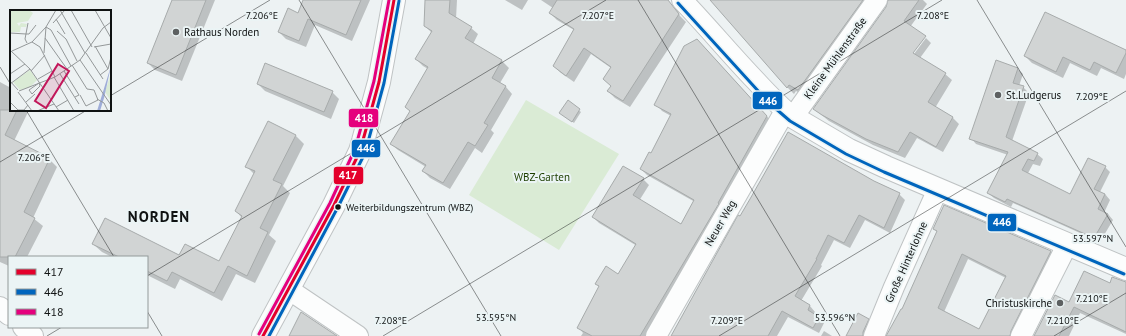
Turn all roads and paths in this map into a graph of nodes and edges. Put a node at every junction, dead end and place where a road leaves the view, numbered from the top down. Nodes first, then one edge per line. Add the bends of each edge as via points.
1 (394, 0) edge
2 (682, 0) edge
3 (877, 0) edge
4 (789, 114) junction
5 (938, 189) junction
6 (1067, 245) junction
7 (1126, 270) edge
8 (288, 289) junction
9 (0, 307) edge
10 (8, 314) edge
11 (24, 328) edge
12 (33, 336) edge
13 (263, 336) edge
14 (358, 336) edge
15 (656, 336) edge
16 (874, 336) edge
17 (1021, 336) edge

1 - 8 street via 379,82 360,151
2 - 4 street
3 - 4 street, Kleine Mühlenstraße
4 - 5 street via 849,150
4 - 15 street, Neuer Weg
5 - 6 street
5 - 16 street, Große Hinterlohne
6 - 7 street
6 - 17 street
8 - 13 street
8 - 14 street
9 - 10 street
11 - 12 street

